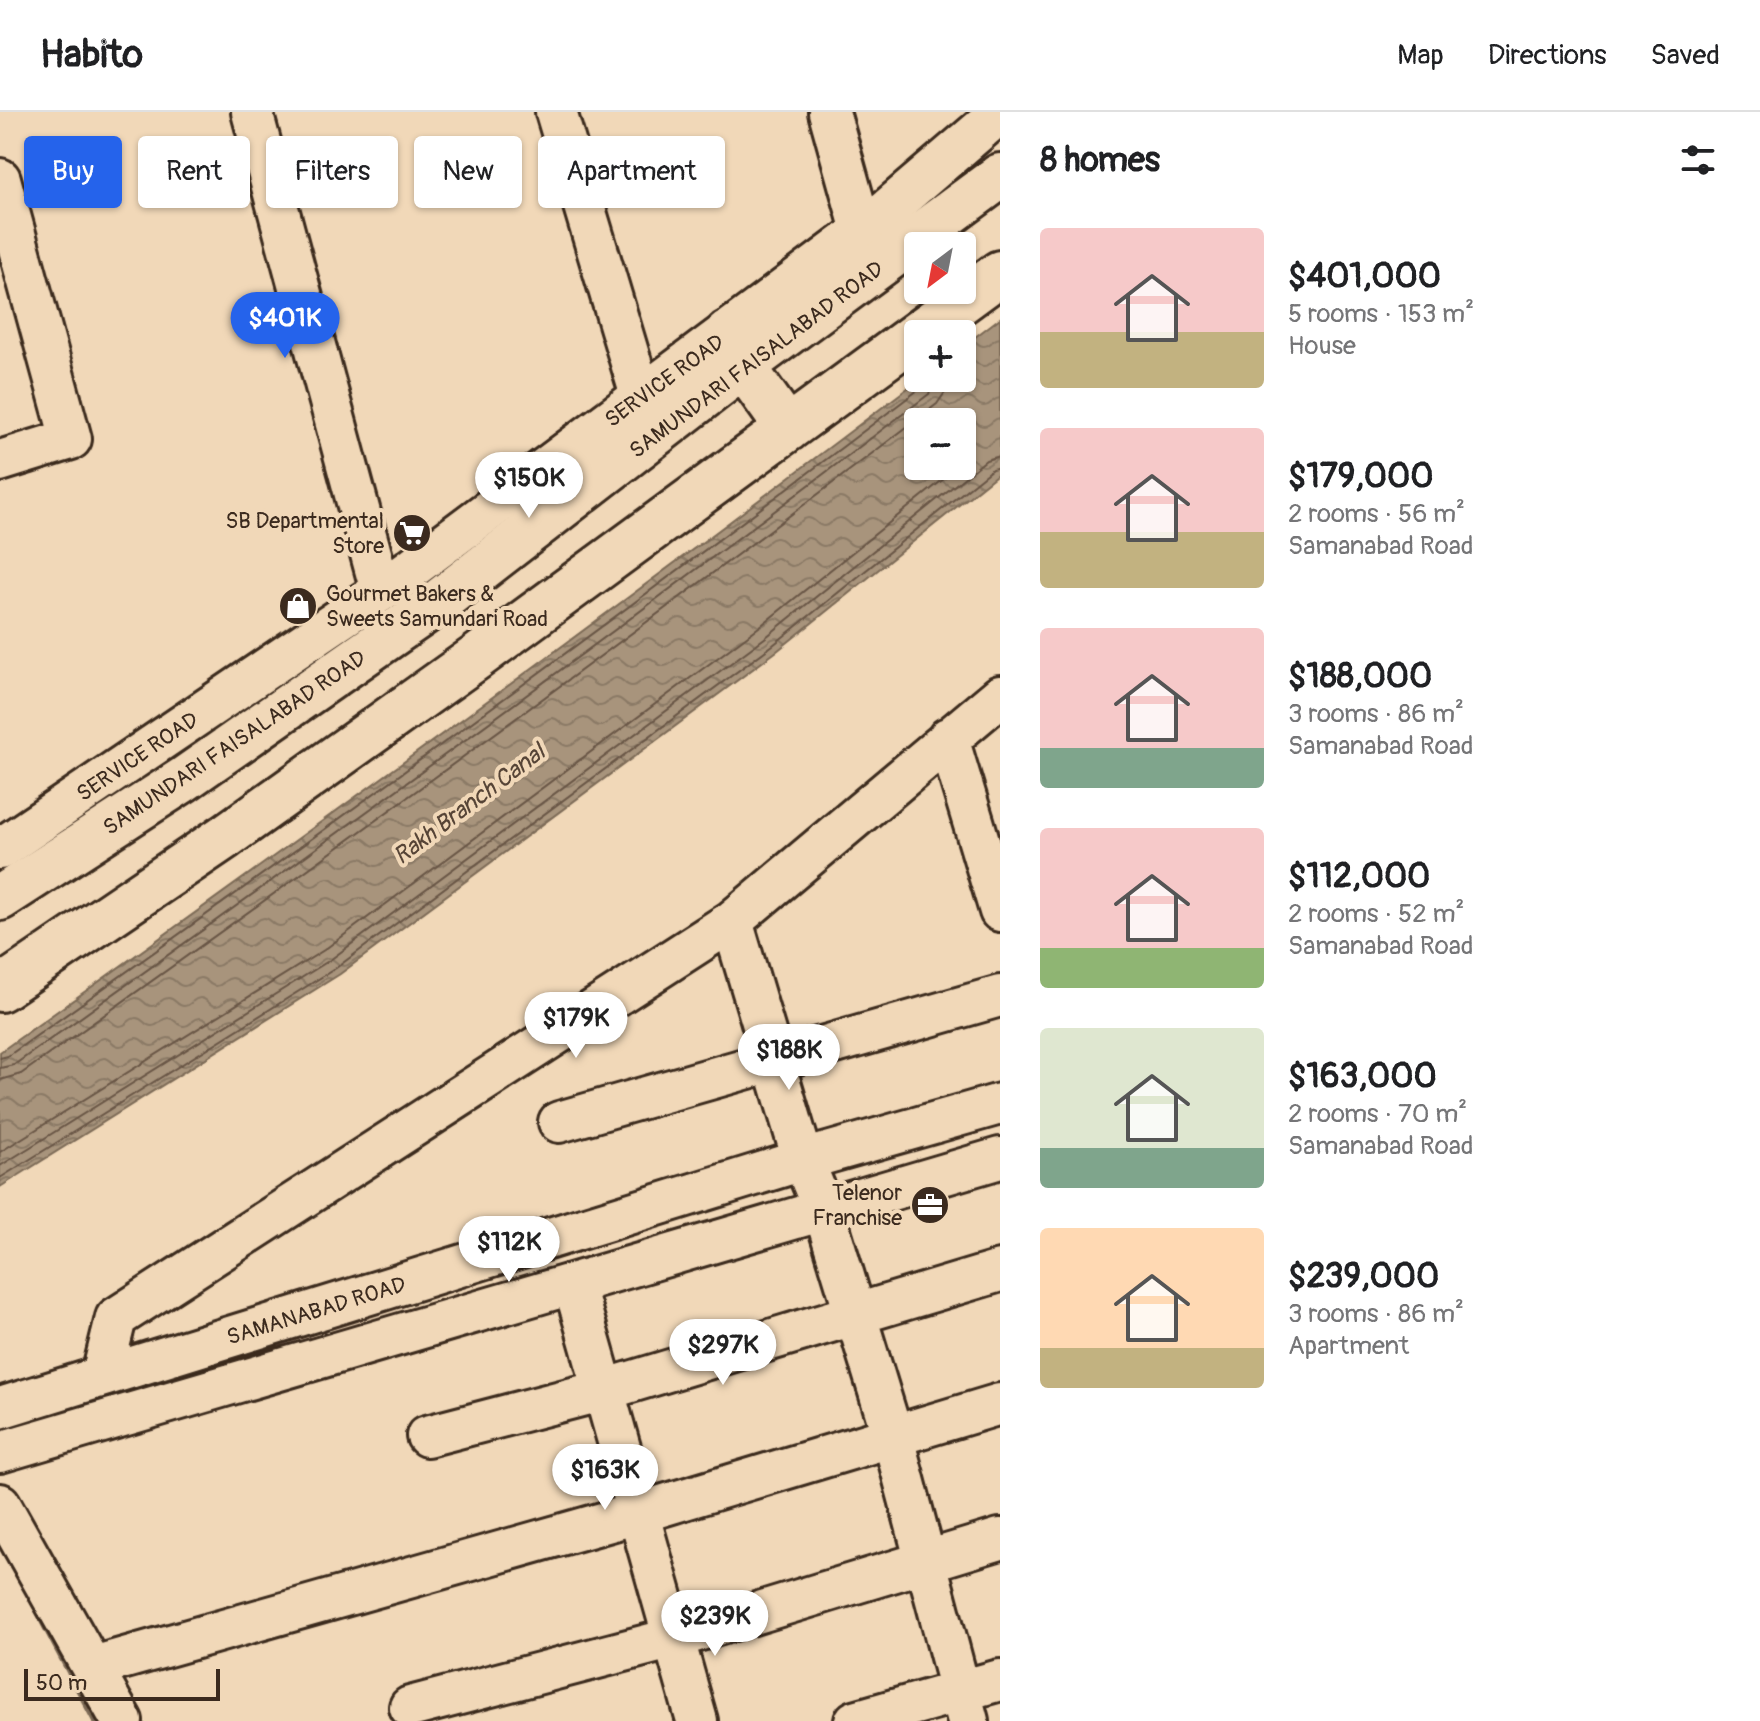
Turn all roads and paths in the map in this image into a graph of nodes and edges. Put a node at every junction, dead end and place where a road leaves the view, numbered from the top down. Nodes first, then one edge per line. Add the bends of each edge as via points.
1 (252, 112) edge
2 (556, 112) edge
3 (829, 112) edge
4 (1000, 113) edge
5 (1000, 176) edge
6 (0, 179) edge
7 (862, 231) junction
8 (1000, 273) edge
9 (736, 350) junction
10 (641, 396) junction
11 (788, 429) junction
12 (0, 461) edge
13 (381, 591) junction
14 (1000, 696) edge
15 (948, 738) junction
16 (0, 849) edge
17 (993, 863) edge
18 (0, 898) edge
19 (1000, 911) edge
20 (732, 921) junction
21 (0, 989) edge
22 (1000, 996) edge
23 (774, 1063) junction
24 (1000, 1104) edge
25 (559, 1122) dead end
26 (1000, 1158) edge
27 (803, 1160) junction
28 (824, 1211) junction
29 (1000, 1271) edge
30 (574, 1285) junction
31 (855, 1312) junction
32 (102, 1375) junction
33 (604, 1390) junction
34 (1000, 1404) edge
35 (0, 1408) edge
36 (892, 1434) junction
37 (427, 1436) dead end
38 (0, 1452) edge
39 (0, 1504) edge
40 (638, 1513) junction
41 (1000, 1539) edge
42 (928, 1560) junction
43 (674, 1638) junction
44 (93, 1667) junction
45 (1000, 1680) edge
46 (964, 1706) edge
47 (410, 1707) dead end
48 (122, 1721) edge
49 (697, 1721) edge
50 (855, 1721) edge

1 - 13 street
2 - 10 street
3 - 7 street
4 - 7 street, SERVICE ROAD
5 - 9 main road, SAMUNDARI FAISALABAD ROAD
6 - 12 street via 71,439
7 - 9 street, SERVICE ROAD
8 - 11 main road
9 - 10 street, SERVICE ROAD
9 - 11 main road
9 - 18 main road, SAMUNDARI FAISALABAD ROAD via 437,603 183,780
10 - 13 street, SERVICE ROAD
11 - 21 main road via 264,809
13 - 16 street, SERVICE ROAD
14 - 15 street
15 - 17 street
15 - 20 street
17 - 19 street
20 - 23 street
20 - 32 street via 116,1318
22 - 23 street
23 - 25 street
23 - 27 street
24 - 27 street, SAMANABAD ROAD
26 - 28 street
27 - 28 street
27 - 32 street, SAMANABAD ROAD
28 - 30 street
28 - 31 street
29 - 31 street
30 - 33 street
30 - 38 street
31 - 33 street
31 - 36 street
32 - 35 street, SAMANABAD ROAD
33 - 37 street
33 - 40 street
34 - 36 street
36 - 40 street
36 - 42 street
39 - 44 street
40 - 43 street
40 - 44 street
41 - 42 street
42 - 43 street
42 - 46 street
43 - 47 street
43 - 49 street
44 - 48 street
45 - 46 street
46 - 50 street

